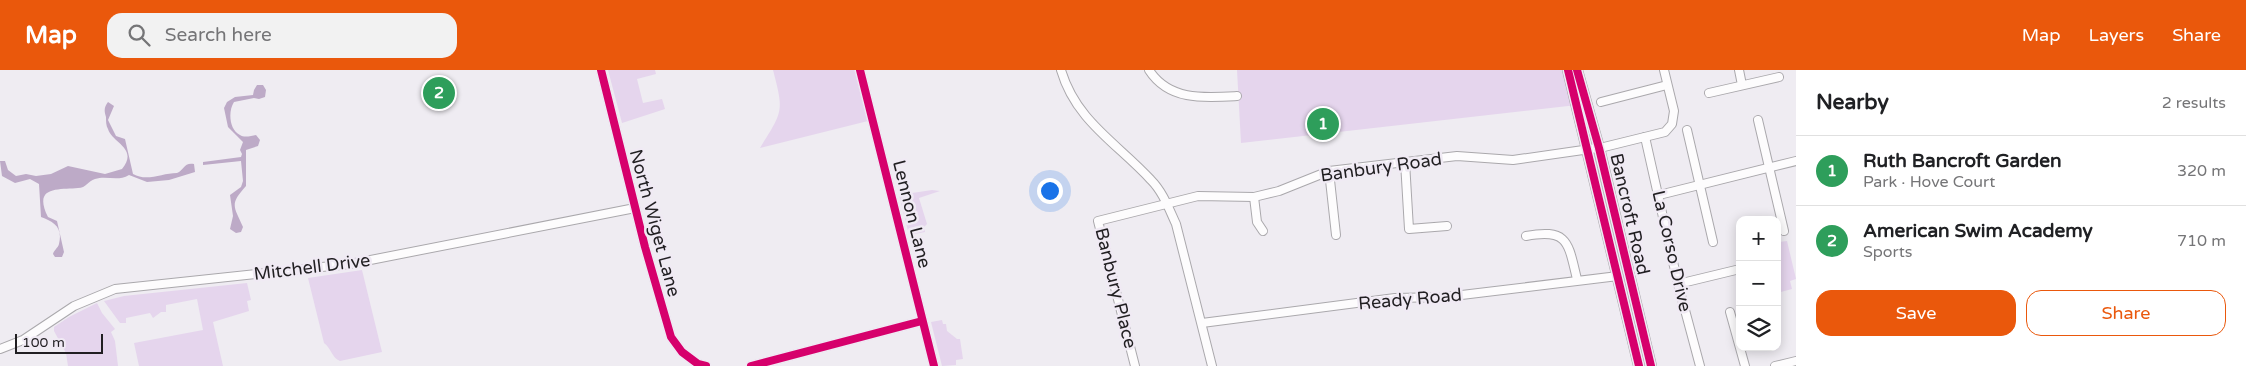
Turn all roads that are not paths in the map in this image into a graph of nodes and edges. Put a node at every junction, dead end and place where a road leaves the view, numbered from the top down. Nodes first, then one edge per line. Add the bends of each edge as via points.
1 (601, 70) edge
2 (860, 70) edge
3 (1061, 70) edge
4 (1148, 70) edge
5 (1568, 70) edge
6 (1577, 70) edge
7 (1664, 70) edge
8 (1739, 70) edge
9 (1780, 77) dead end
10 (1667, 85) junction
11 (1742, 86) junction
12 (1709, 93) dead end
13 (1237, 96) dead end
14 (1601, 102) dead end
15 (1758, 120) dead end
16 (1687, 130) dead end
17 (1645, 137) junction
18 (1594, 149) junction
19 (1796, 161) edge
20 (1405, 162) junction
21 (1769, 167) junction
22 (1329, 171) junction
23 (1699, 185) junction
24 (1659, 195) junction
25 (1254, 197) junction
26 (1167, 203) junction
27 (635, 208) junction
28 (1446, 226) dead end
29 (1263, 231) dead end
30 (1784, 231) dead end
31 (1336, 235) dead end
32 (1526, 236) dead end
33 (1712, 242) dead end
34 (1736, 270) edge
35 (1618, 276) junction
36 (1577, 280) junction
37 (1678, 284) junction
38 (1730, 312) dead end
39 (922, 321) junction
40 (1202, 323) junction
41 (0, 349) edge
42 (1796, 361) edge
43 (706, 366) edge
44 (751, 366) edge
45 (934, 366) edge
46 (1135, 366) edge
47 (1212, 366) edge
48 (1639, 366) edge
49 (1651, 366) edge
50 (1700, 366) edge
51 (1744, 366) edge
52 (1774, 366) edge

1 - 27 street, North Wiget Lane
2 - 39 street, Lennon Lane
3 - 26 street via 1077,105 1091,124 1153,181
4 - 13 street via 1166,88 1179,93 1203,98
5 - 18 main road, Bancroft Road
6 - 18 main road, Bancroft Road
7 - 10 street, Banbury Road
8 - 11 street
9 - 11 street
10 - 14 street
10 - 17 street, Banbury Road via 1674,111 1672,124 1665,132
11 - 12 street
15 - 21 street
16 - 23 street
17 - 18 street, Banbury Road
17 - 24 street, La Corso Drive
18 - 20 street, Banbury Road via 1513,160 1457,156
18 - 35 main road, Bancroft Road
18 - 49 main road, Bancroft Road
19 - 21 street
20 - 22 street, Banbury Road
20 - 28 street via 1409,229
21 - 23 street
21 - 30 street
22 - 25 street, Banbury Road via 1279,191
22 - 31 street
23 - 24 street
23 - 33 street
24 - 37 street, La Corso Drive
25 - 26 street, Banbury Road via 1198,196
25 - 29 street via 1257,222
26 - 40 street via 1176,224
26 - 46 street, Banbury Place via 1098,221
27 - 41 street, Mitchell Drive via 350,264 115,289 74,306 23,340
27 - 43 street, North Wiget Lane via 670,338 682,352
32 - 36 street via 1556,234 1565,240
34 - 37 street
35 - 36 street, Ready Road
35 - 48 main road, Bancroft Road
36 - 40 street, Ready Road via 1444,297 1395,298
37 - 50 street, La Corso Drive
38 - 51 street
39 - 44 street
39 - 45 street, Lennon Lane
40 - 47 street
42 - 52 street

